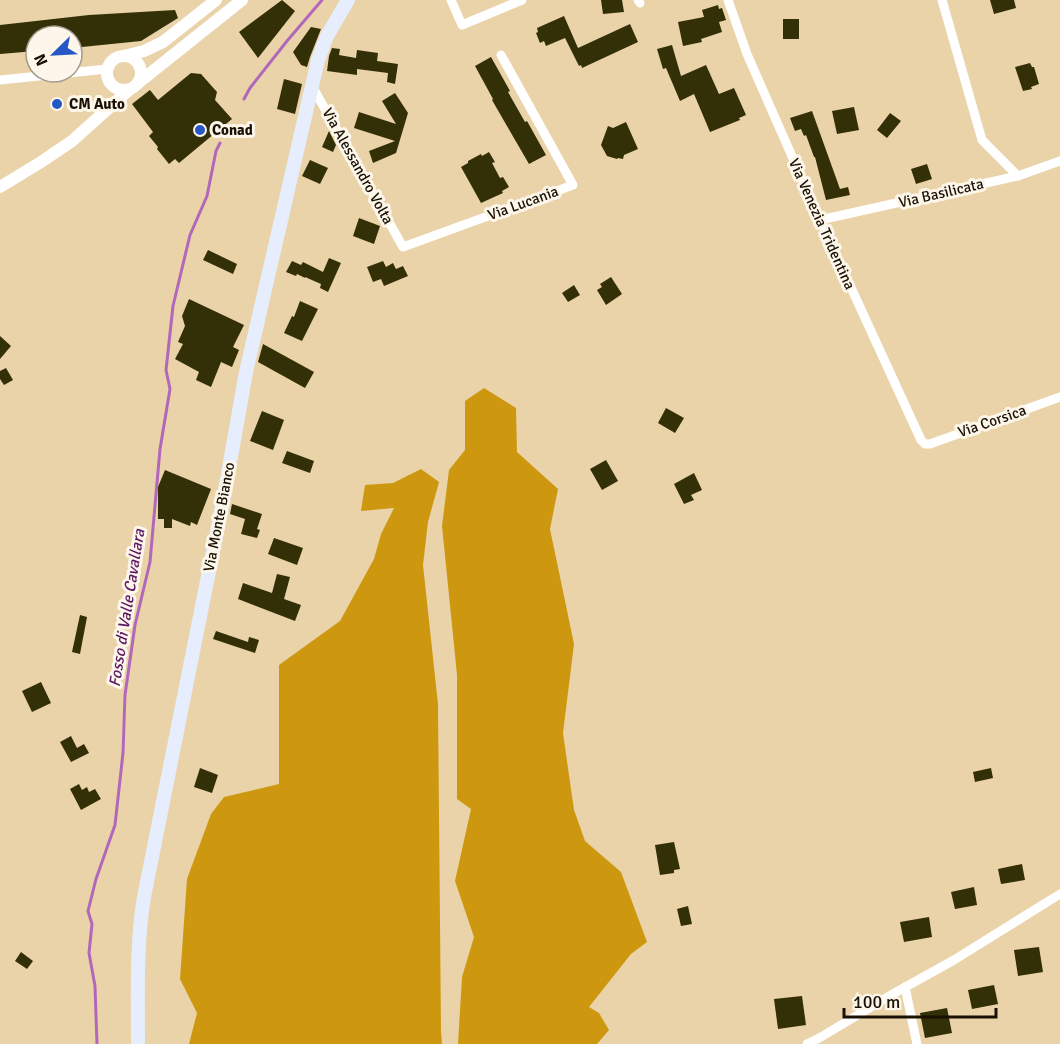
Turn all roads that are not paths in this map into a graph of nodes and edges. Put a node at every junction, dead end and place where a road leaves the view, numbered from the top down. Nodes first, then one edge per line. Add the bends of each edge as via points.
1 (216, 0) edge
2 (242, 0) edge
3 (348, 0) edge
4 (451, 0) edge
5 (522, 0) edge
6 (728, 0) edge
7 (942, 0) edge
8 (501, 55) dead end
9 (124, 56) junction
10 (107, 69) junction
11 (0, 80) edge
12 (134, 86) junction
13 (312, 86) junction
14 (114, 87) junction
15 (111, 106) junction
16 (1060, 161) edge
17 (1018, 176) junction
18 (0, 187) edge
19 (820, 220) junction
20 (403, 247) joint
21 (1060, 397) edge
22 (925, 444) joint
23 (1060, 894) edge
24 (905, 987) junction
25 (138, 1044) edge
26 (807, 1044) edge
27 (917, 1044) edge

1 - 9 street via 163,42
2 - 12 street
3 - 13 main road, Via Monte Bianco via 324,42
4 - 5 street via 462,25
6 - 19 street, Via Venezia Tridentina via 747,54
7 - 17 street via 982,140
8 - 20 street, Via Lucania via 573,185
9 - 10 street via 113,60
9 - 12 street via 134,59 140,67
10 - 11 street
10 - 14 street
12 - 14 street via 125,90
12 - 15 street
13 - 20 street, Via Alessandro Volta
13 - 25 main road, Via Monte Bianco via 246,372 144,897 138,954
14 - 15 street
15 - 18 street via 50,157
16 - 17 street, Via Basilicata
17 - 19 street, Via Basilicata
19 - 22 street, Via Venezia Tridentina
21 - 22 street, Via Corsica
23 - 24 street
24 - 26 street
24 - 27 street

